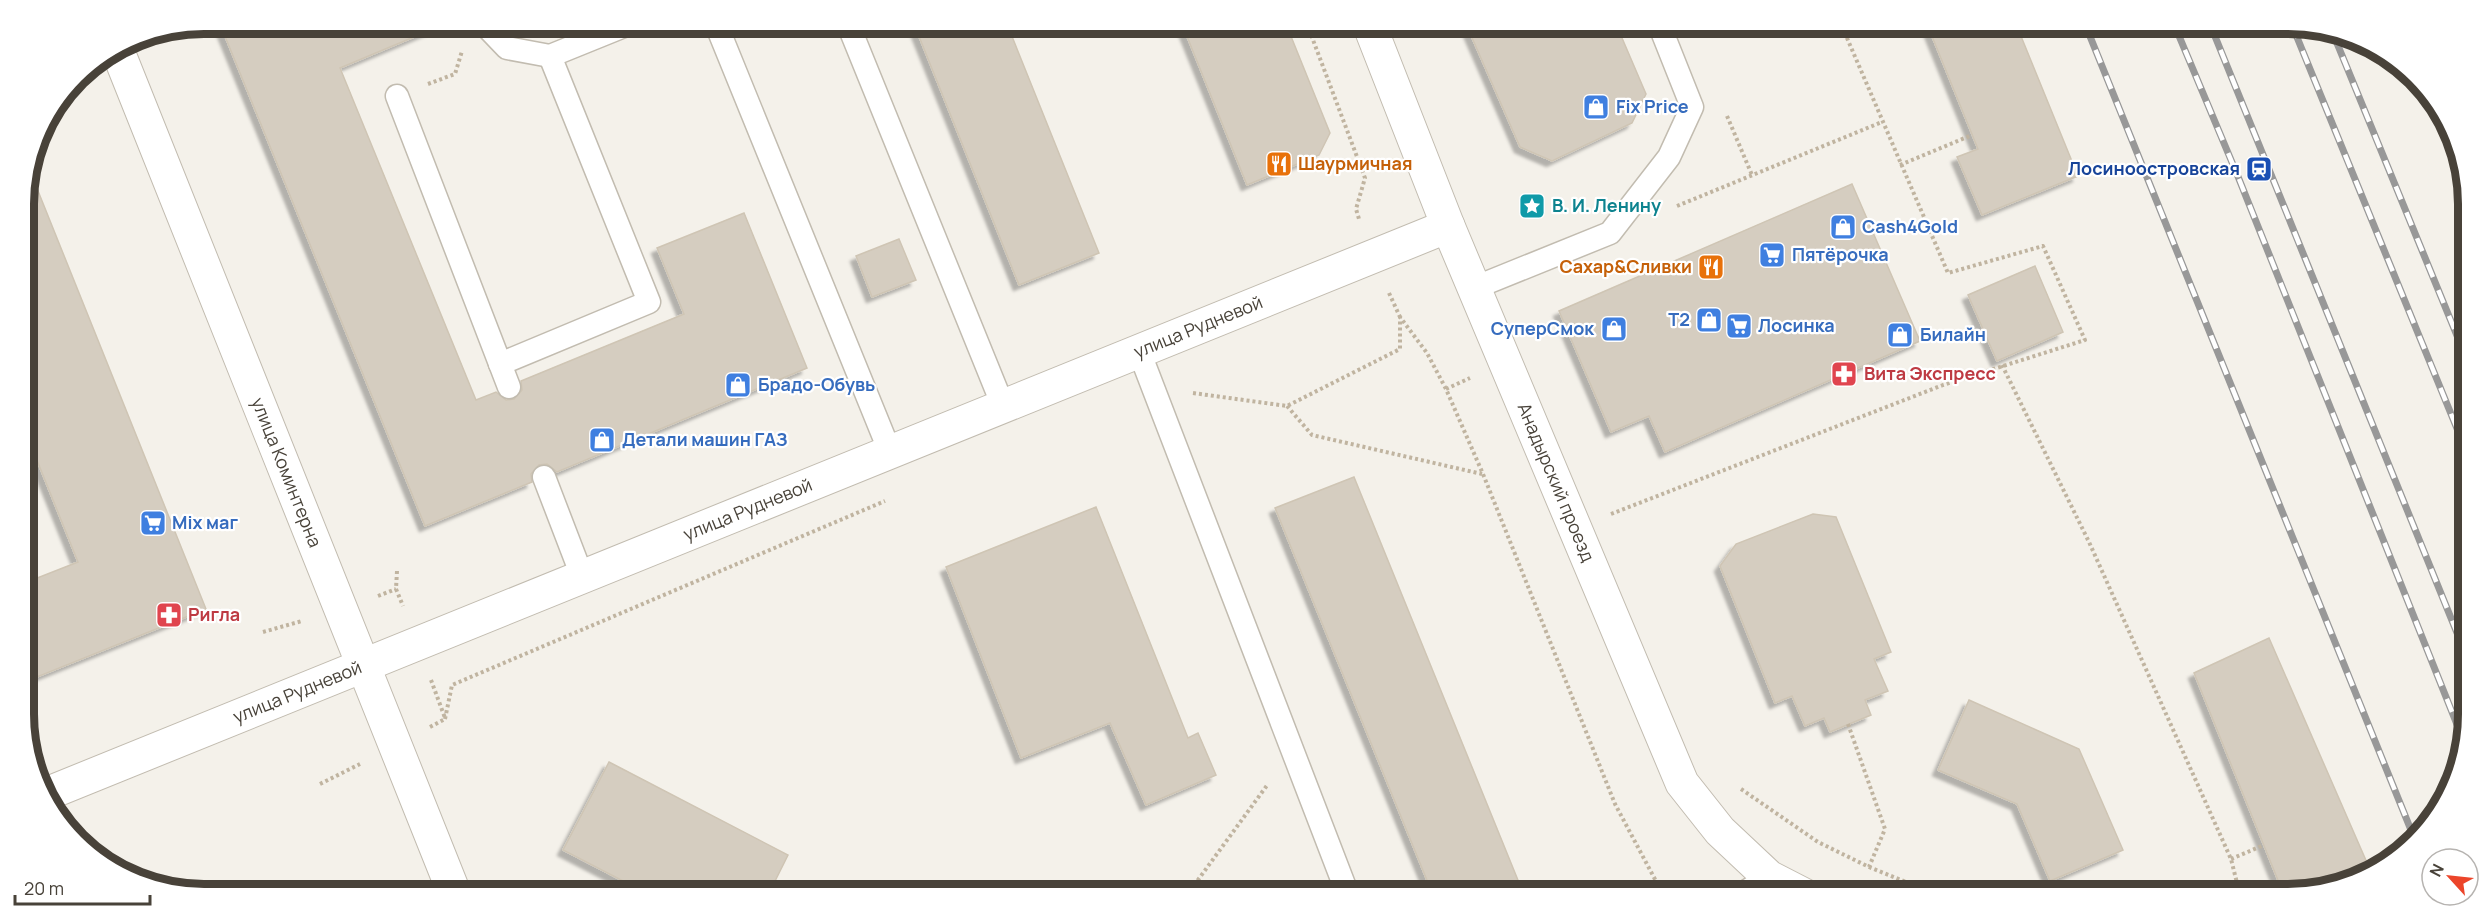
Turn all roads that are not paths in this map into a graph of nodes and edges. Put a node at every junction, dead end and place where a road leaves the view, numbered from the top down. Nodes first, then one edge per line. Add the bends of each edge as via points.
1 (1373, 34) edge
2 (1663, 34) edge
3 (494, 35) edge
4 (603, 35) edge
5 (720, 35) edge
6 (852, 35) edge
7 (120, 57) edge
8 (550, 57) junction
9 (397, 96) road end
10 (1448, 226) junction
11 (1474, 288) junction
12 (1139, 351) junction
13 (500, 364) junction
14 (509, 387) dead end
15 (1003, 406) junction
16 (890, 452) junction
17 (544, 477) dead end
18 (582, 576) junction
19 (363, 664) junction
20 (53, 791) edge
21 (1769, 877) junction
22 (451, 884) edge
23 (1344, 884) edge
24 (1758, 884) edge
25 (1783, 884) edge

1 - 10 street, Анадырский проезд
2 - 11 lane via 1692,107 1669,157 1610,233
3 - 8 lane via 507,48
4 - 8 lane
5 - 16 lane
6 - 15 lane
7 - 19 street, улица Коминтерна
8 - 13 lane via 649,302
9 - 13 lane
10 - 11 street, Анадырский проезд
10 - 12 street, улица Рудневой
11 - 21 street, Анадырский проезд via 1682,783 1720,831
12 - 15 street, улица Рудневой
12 - 23 lane
13 - 14 lane
15 - 16 street, улица Рудневой
16 - 18 street, улица Рудневой
17 - 18 lane
18 - 19 street, улица Рудневой
19 - 20 street, улица Рудневой
19 - 22 street, улица Коминтерна
21 - 24 lane
21 - 25 street, Анадырский проезд

